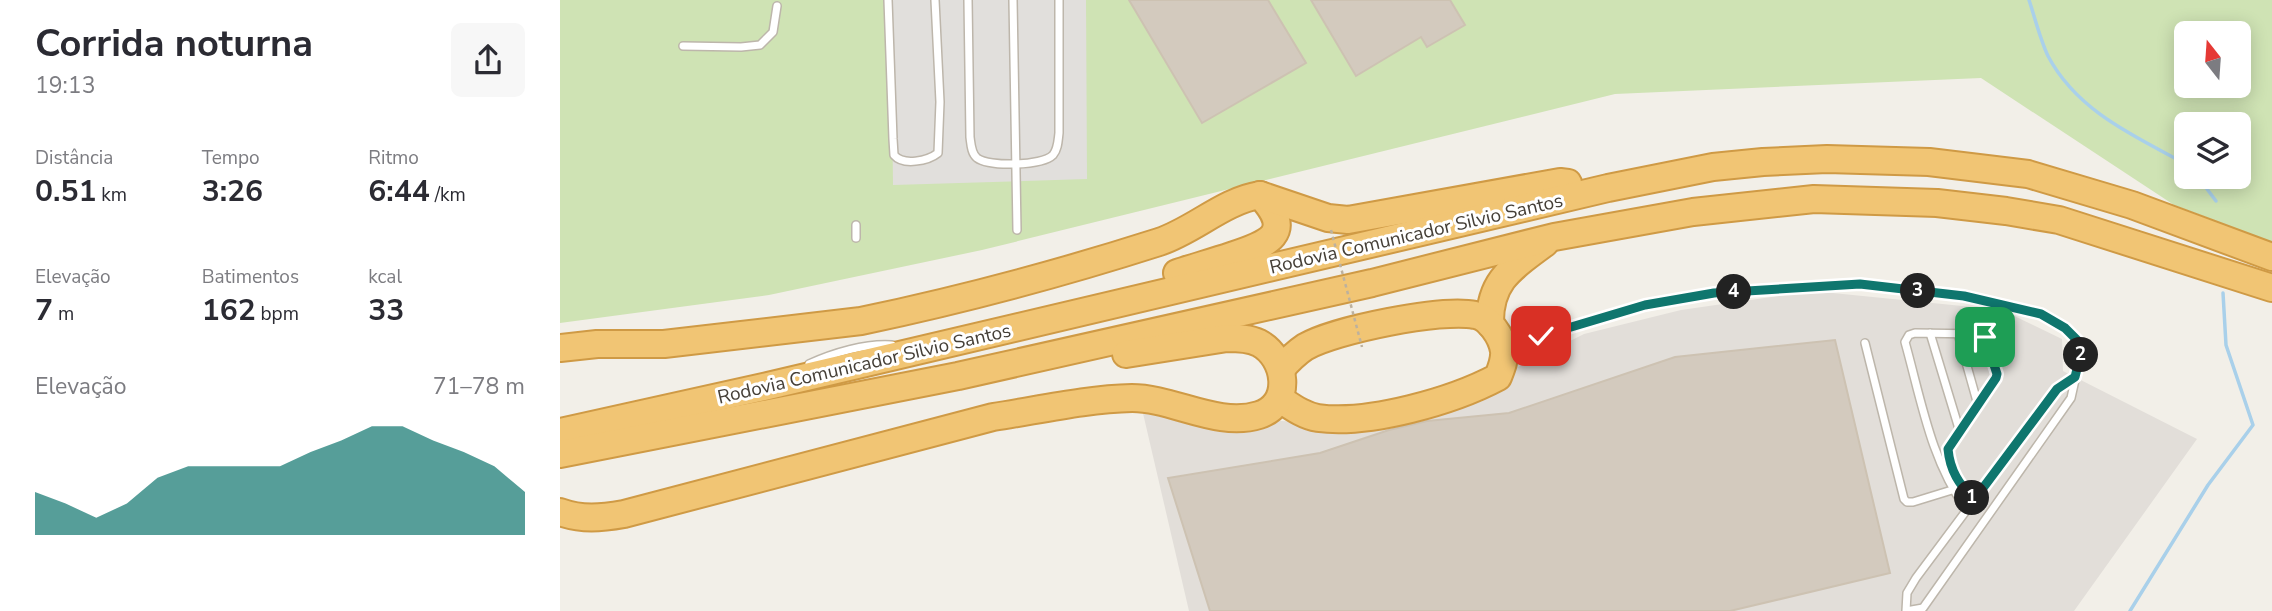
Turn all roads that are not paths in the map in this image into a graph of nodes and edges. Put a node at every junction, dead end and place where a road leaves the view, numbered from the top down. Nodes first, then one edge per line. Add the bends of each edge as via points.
1 (968, 0) edge
2 (1013, 0) edge
3 (1059, 0) edge
4 (888, 2) edge
5 (935, 2) edge
6 (777, 6) dead end
7 (683, 46) dead end
8 (1016, 163) junction
9 (1608, 188) junction
10 (1260, 195) junction
11 (856, 225) dead end
12 (1017, 230) dead end
13 (1554, 237) junction
14 (856, 238) dead end
15 (2272, 257) edge
16 (2272, 288) edge
17 (1068, 314) junction
18 (1490, 324) junction
19 (1930, 333) junction
20 (1958, 334) junction
21 (1865, 343) dead end
22 (560, 348) edge
23 (925, 348) junction
24 (1504, 351) junction
25 (804, 367) dead end
26 (1281, 369) junction
27 (793, 372) dead end
28 (958, 376) junction
29 (2075, 377) junction
30 (768, 386) junction
31 (1280, 399) junction
32 (1978, 405) junction
33 (560, 432) edge
34 (1960, 432) junction
35 (560, 454) edge
36 (1952, 490) junction
37 (1974, 500) junction
38 (1967, 510) junction
39 (566, 514) edge
40 (1906, 611) edge

1 - 8 lane via 972,151 994,164
2 - 8 lane
3 - 8 lane via 1057,147 1049,158
4 - 5 lane via 894,155 902,161 926,160 938,153
6 - 7 lane via 773,32 760,45
8 - 12 lane
9 - 10 highway via 1560,182 1348,219 1328,218
9 - 15 highway, Rodovia Comunicador Silvio Santos via 1763,162 1928,162 2028,174 2132,205
9 - 17 highway, Rodovia Comunicador Silvio Santos
10 - 17 highway via 1278,220 1268,243
10 - 22 highway via 1242,199 1162,241 890,315 664,344
11 - 14 lane
13 - 16 highway, Rodovia Comunicador Silvio Santos via 1693,212 1814,200 1937,203 2059,220
13 - 18 highway via 1504,276 1492,298
13 - 28 highway, Rodovia Comunicador Silvio Santos
17 - 23 highway, Rodovia Comunicador Silvio Santos
18 - 24 highway
18 - 26 highway via 1478,315 1459,313 1400,320 1305,347
19 - 20 lane
19 - 34 lane
19 - 36 lane via 1909,335 1905,342 1937,456
20 - 32 lane
20 - 32 lane via 1979,334 1989,343 1997,374
21 - 36 lane via 1903,499 1913,502
23 - 25 lane via 877,345
23 - 30 highway, Rodovia Comunicador Silvio Santos
24 - 29 lane via 1645,305 1714,293 1860,284 1964,296 2041,314 2078,341 2081,353
24 - 31 highway via 1498,377 1475,389 1383,414 1318,418
26 - 28 highway via 1260,344 1227,338
26 - 31 highway
27 - 30 lane
28 - 35 highway, Rodovia Comunicador Silvio Santos
29 - 37 lane via 2057,389
29 - 40 lane via 2071,398 1923,608
30 - 33 highway, Rodovia Comunicador Silvio Santos
31 - 39 highway via 1274,408 1249,418 1135,398 1042,409 993,417 624,514 594,519
32 - 34 lane
34 - 37 lane via 1948,449 1949,463
36 - 38 lane
37 - 38 lane
38 - 40 lane via 1907,593

